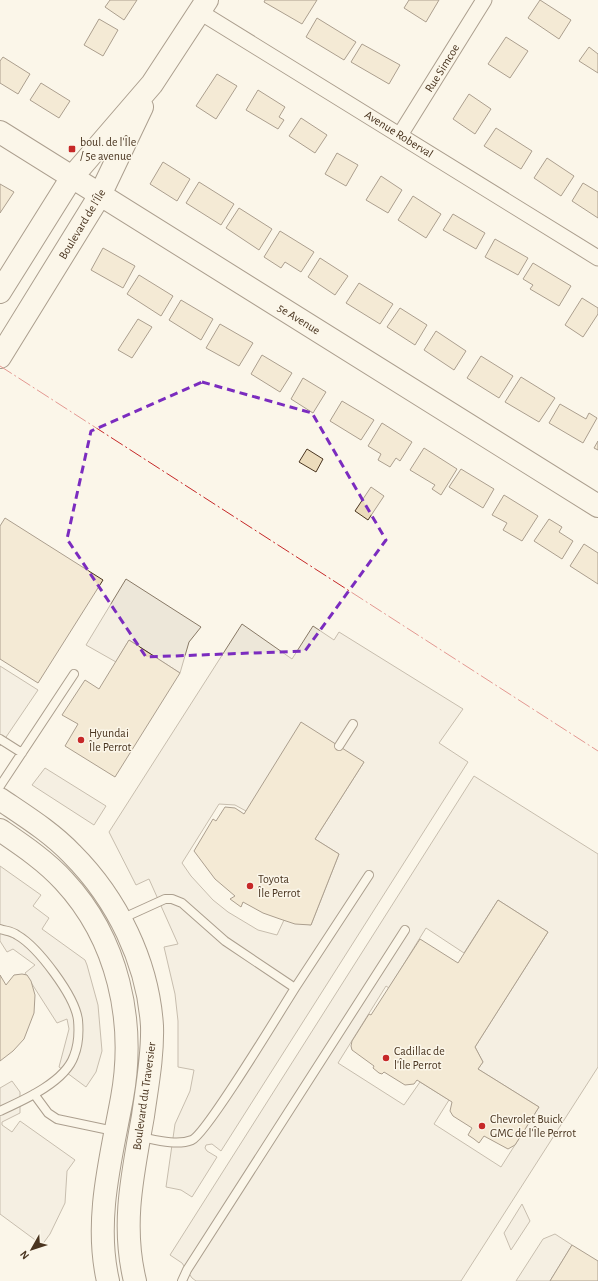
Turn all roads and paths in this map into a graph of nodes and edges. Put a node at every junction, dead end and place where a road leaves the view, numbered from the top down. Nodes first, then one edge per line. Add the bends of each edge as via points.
1 (484, 0) edge
2 (203, 6) edge
3 (152, 84) junction
4 (0, 132) edge
5 (400, 135) junction
6 (72, 177) junction
7 (100, 195) junction
8 (598, 258) edge
9 (0, 292) edge
10 (0, 357) edge
11 (598, 506) edge
12 (74, 674) dead end
13 (353, 724) dead end
14 (0, 739) edge
15 (339, 746) dead end
16 (22, 753) junction
17 (0, 786) edge
18 (0, 799) edge
19 (0, 830) edge
20 (369, 874) dead end
21 (120, 920) junction
22 (0, 929) edge
23 (405, 930) dead end
24 (295, 988) junction
25 (34, 1094) junction
26 (0, 1111) edge
27 (115, 1132) junction
28 (139, 1136) junction
29 (108, 1281) edge
30 (135, 1281) edge
31 (182, 1281) edge

1 - 5 street, Rue Simcoe
2 - 3 street, Boulevard de l'Île
2 - 5 street, Avenue Roberval
3 - 6 street, Boulevard de l'Île
3 - 7 street, Boulevard de l'Île
4 - 6 street, 5e Avenue
5 - 8 street, Avenue Roberval
6 - 7 street, 5e Avenue
6 - 9 street, Boulevard de l'Île
7 - 10 street, Boulevard de l'Île
7 - 11 street, 5e Avenue
12 - 16 lane
13 - 15 lane
14 - 16 lane
16 - 17 lane
18 - 21 street, Boulevard du Traversier via 72,854 105,894
19 - 27 street, Boulevard du Traversier via 49,866 74,892 92,918 110,956 119,981 126,1025 126,1072
20 - 24 lane
21 - 24 lane via 165,899 172,899 182,903 225,941
21 - 28 street, Boulevard du Traversier via 137,957 144,980 152,1026 151,1061
22 - 25 lane via 18,935 44,961 67,992 78,1019 74,1057 60,1077
23 - 31 lane
24 - 28 lane via 197,1137 180,1142
25 - 26 lane
25 - 27 lane via 48,1113 57,1119
27 - 28 street
27 - 29 street, Boulevard du Traversier via 103,1206 104,1252
28 - 30 street, Boulevard du Traversier via 128,1202 127,1227

